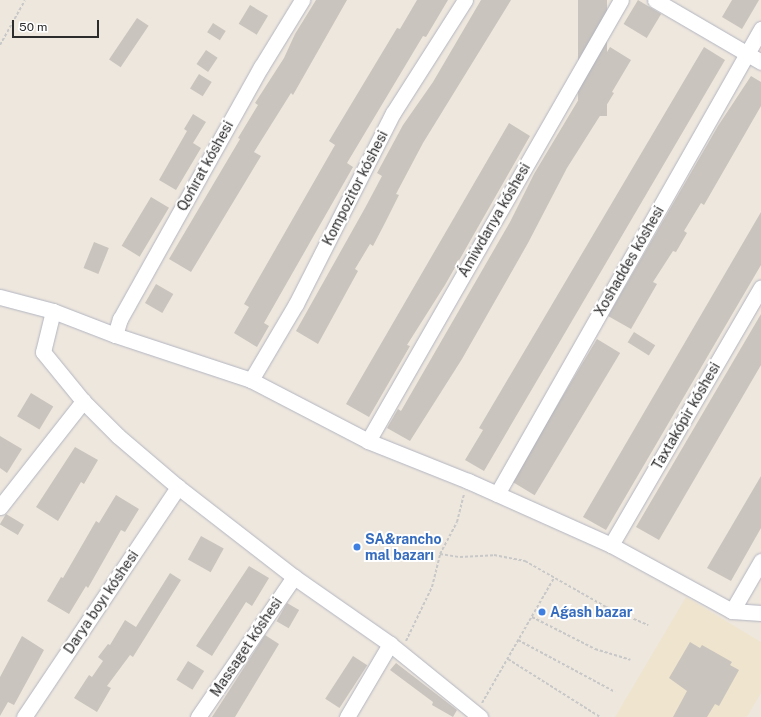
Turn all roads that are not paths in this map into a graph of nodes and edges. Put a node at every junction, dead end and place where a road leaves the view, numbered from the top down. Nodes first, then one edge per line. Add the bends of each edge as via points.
1 (302, 0) edge
2 (465, 0) edge
3 (621, 0) edge
4 (655, 0) edge
5 (761, 29) edge
6 (747, 53) junction
7 (761, 62) edge
8 (761, 287) edge
9 (0, 297) edge
10 (52, 311) junction
11 (114, 335) junction
12 (251, 380) junction
13 (83, 401) junction
14 (368, 441) junction
15 (178, 488) junction
16 (497, 494) junction
17 (0, 507) edge
18 (611, 544) junction
19 (761, 561) edge
20 (294, 576) junction
21 (732, 611) junction
22 (761, 613) edge
23 (395, 648) junction
24 (478, 715) edge
25 (24, 717) edge
26 (198, 717) edge
27 (347, 717) edge

1 - 11 street, Qońırat kóshesi via 260,67 124,312
2 - 12 street, Kompozitor kóshesi via 393,113 296,304
3 - 14 street, Ámiwdarıya kóshesi
4 - 6 street
5 - 6 street, Xoshaddes kóshesi
6 - 7 street
6 - 16 street, Xoshaddes kóshesi
8 - 18 street, Taxtakópir kóshesi
9 - 10 street
10 - 11 street
10 - 13 street via 43,352
11 - 12 street
12 - 14 street
13 - 15 street via 118,436
13 - 17 street
14 - 16 street
15 - 20 street
15 - 25 street, Darya boyı kóshesi
16 - 18 street
18 - 21 street
19 - 21 street
20 - 23 street
20 - 26 street, Massaget kóshesi
21 - 22 street
23 - 24 street
23 - 27 street

